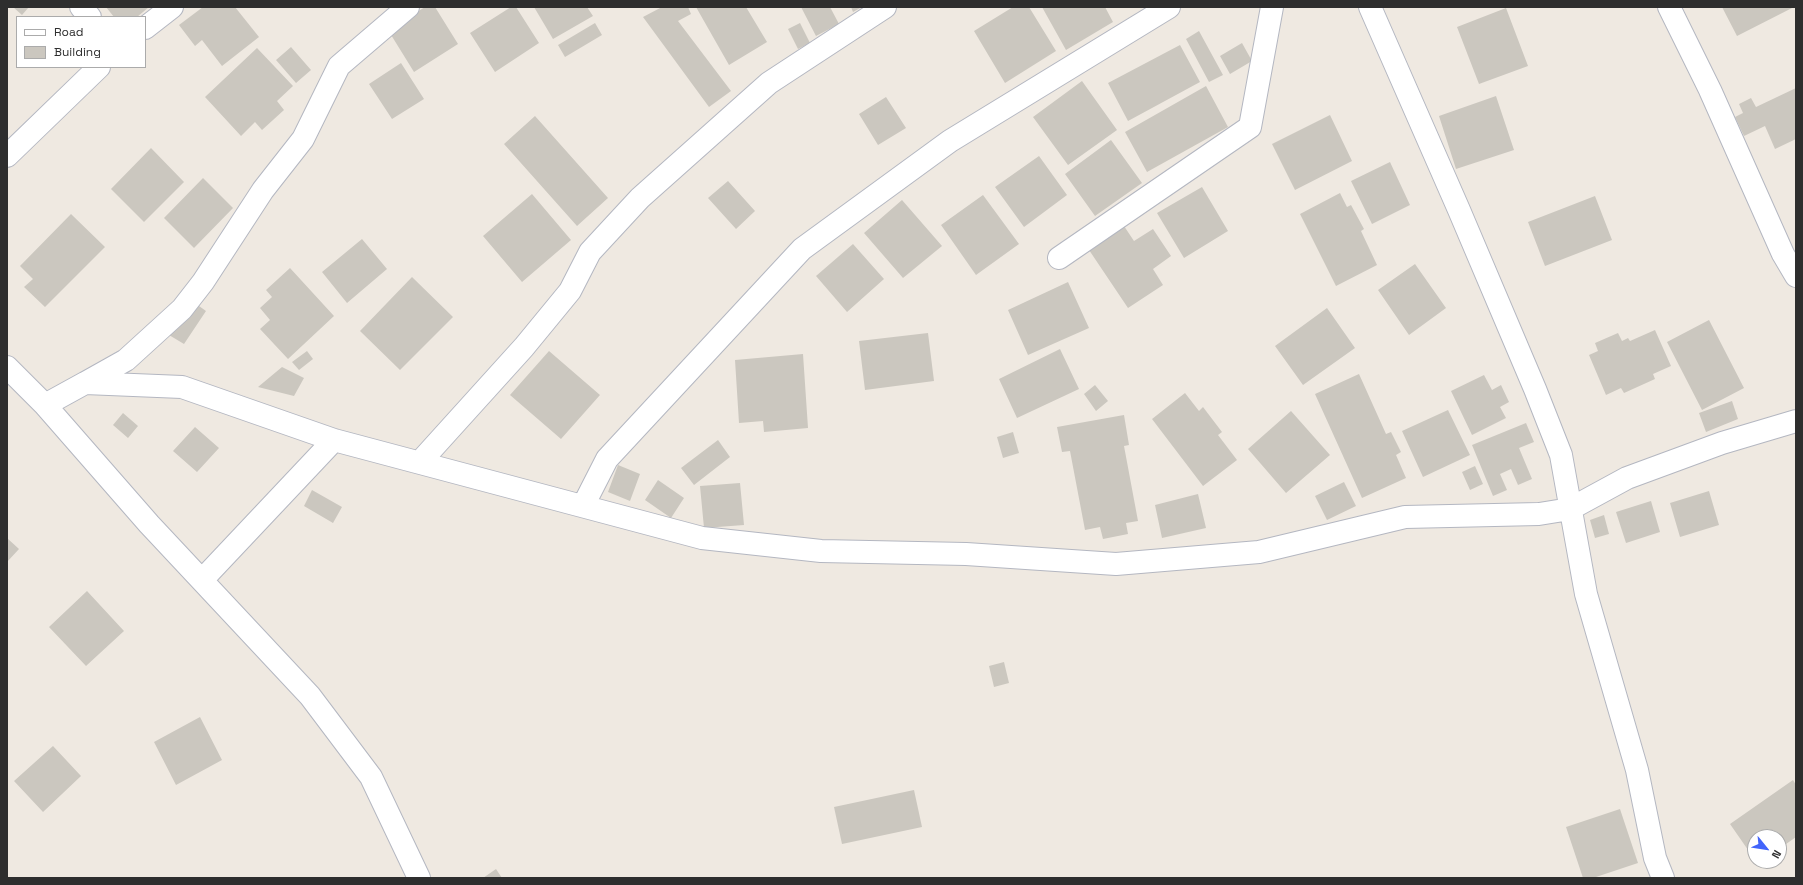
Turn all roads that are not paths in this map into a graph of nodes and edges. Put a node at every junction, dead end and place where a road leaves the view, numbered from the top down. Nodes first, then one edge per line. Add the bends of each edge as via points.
1 (81, 7) edge
2 (172, 7) edge
3 (408, 7) edge
4 (885, 7) edge
5 (1169, 7) edge
6 (1272, 7) edge
7 (1370, 7) edge
8 (1669, 7) edge
9 (89, 16) edge
10 (146, 27) edge
11 (98, 68) edge
12 (7, 156) edge
13 (1059, 258) dead end
14 (1796, 276) edge
15 (7, 367) edge
16 (85, 383) junction
17 (45, 405) junction
18 (1796, 421) edge
19 (334, 440) junction
20 (420, 462) junction
21 (583, 506) junction
22 (1570, 509) junction
23 (202, 580) junction
24 (419, 878) edge
25 (1663, 878) edge

1 - 9 street
2 - 10 street
3 - 16 street via 339,66 303,139 263,190 203,282 182,309 126,360
4 - 20 street via 769,83 640,198 590,252 570,291 524,347
5 - 21 street via 950,141 802,249 607,459
6 - 13 street via 1250,127
7 - 22 street via 1535,389 1561,455
8 - 14 street via 1710,90 1783,254
11 - 12 street
15 - 17 street
16 - 17 street
16 - 19 street via 182,387
17 - 23 street via 149,524
18 - 22 street via 1722,443 1627,478
19 - 20 street
19 - 23 street
20 - 21 street
21 - 22 street via 710,539 821,550 966,554 1116,564 1259,552 1405,517 1539,514
22 - 25 street via 1586,594 1637,770 1655,858
23 - 24 street via 310,696 371,777

